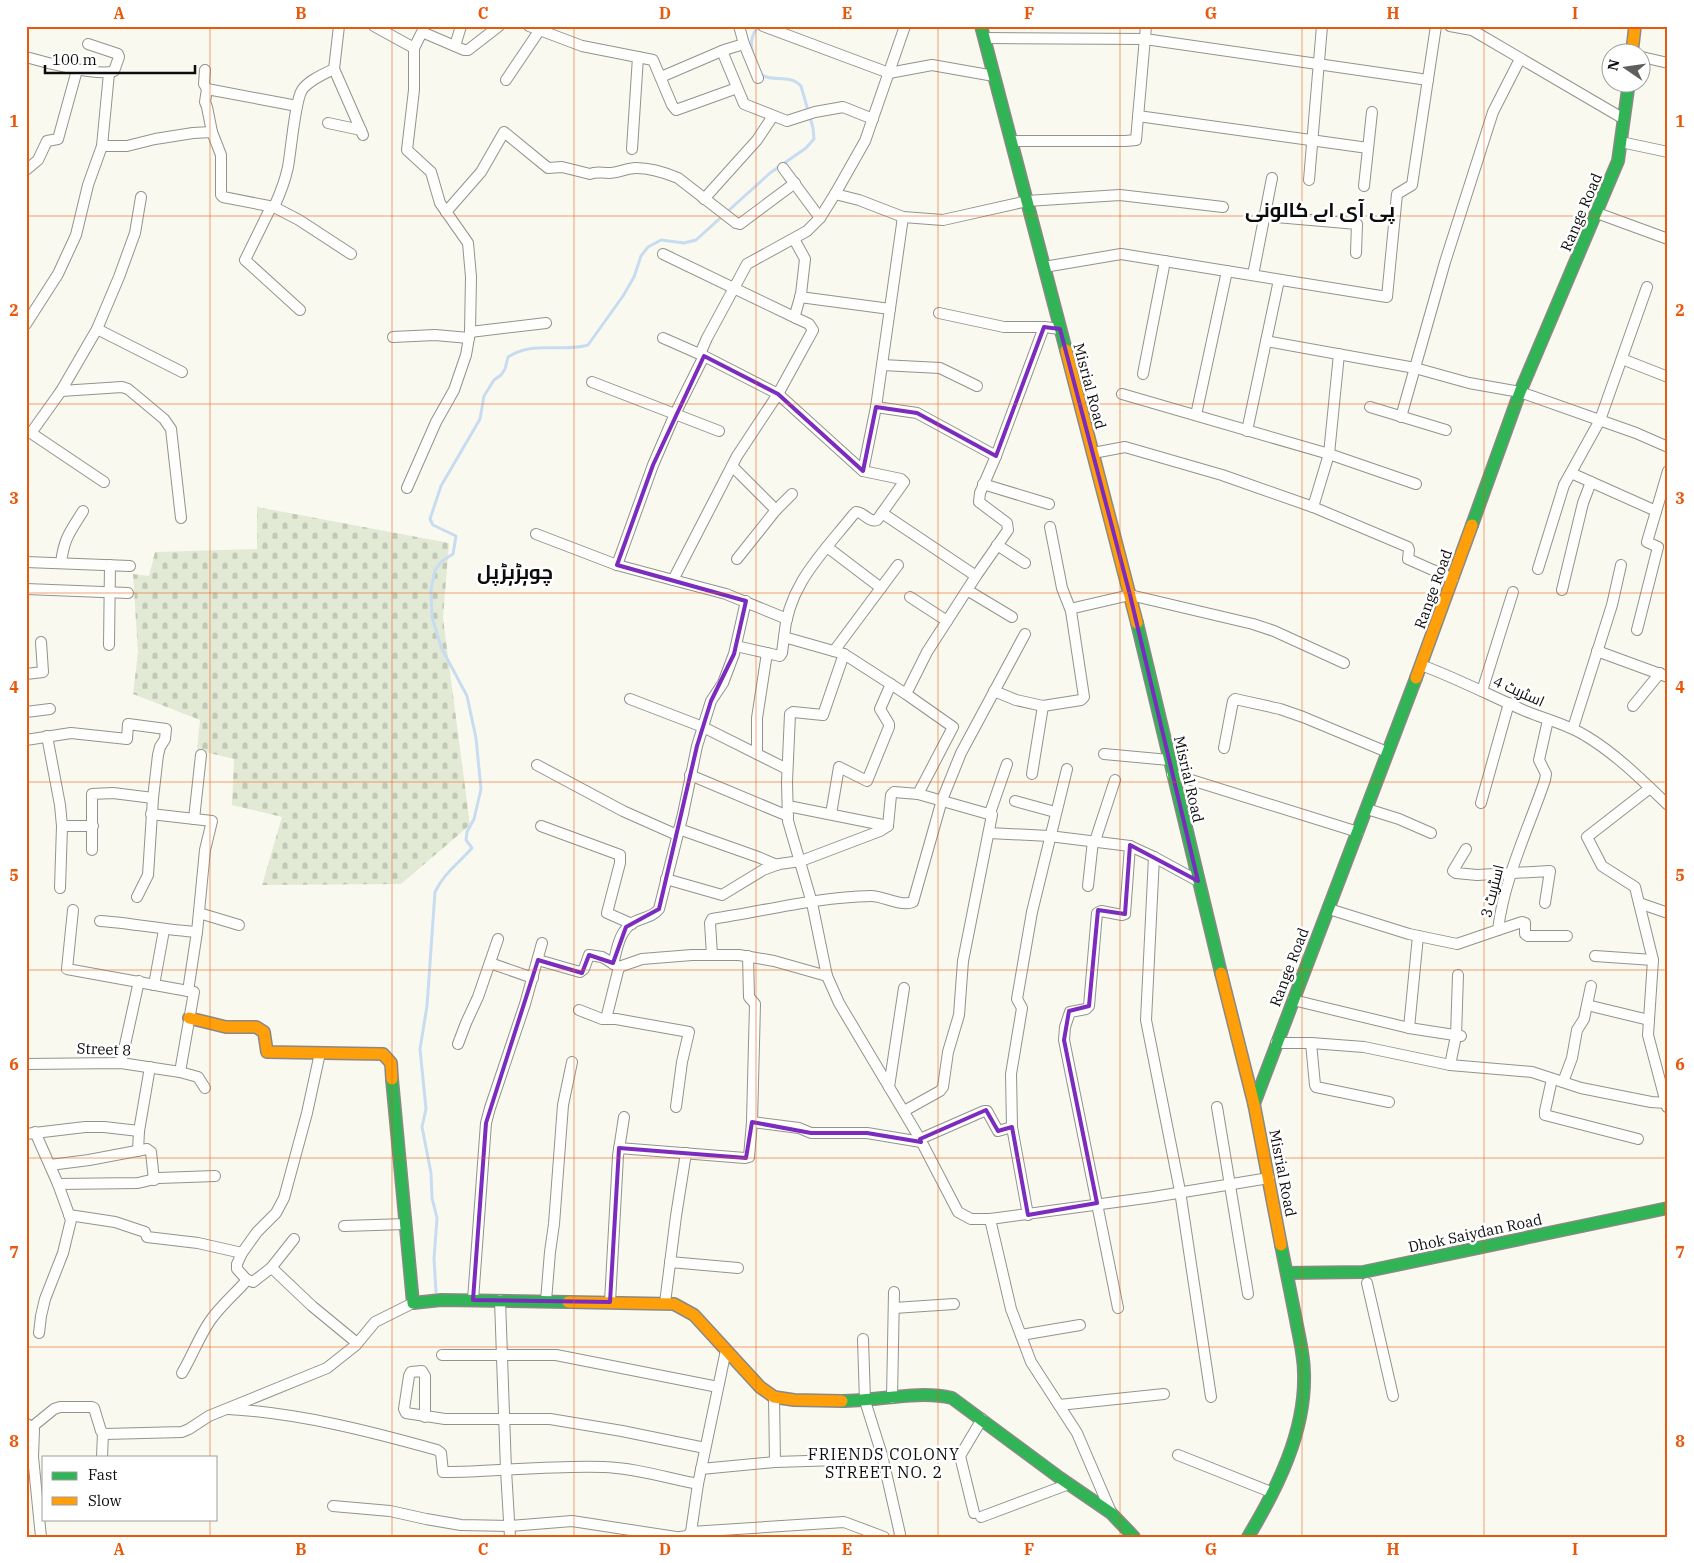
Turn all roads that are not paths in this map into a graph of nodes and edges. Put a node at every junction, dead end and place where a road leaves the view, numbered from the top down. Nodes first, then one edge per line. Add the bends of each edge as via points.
1 (339, 26) edge
2 (374, 26) edge
3 (461, 26) edge
4 (499, 26) edge
5 (529, 26) edge
6 (739, 26) edge
7 (763, 26) edge
8 (905, 26) edge
9 (981, 26) edge
10 (1146, 26) edge
11 (1322, 26) edge
12 (1436, 26) edge
13 (1450, 26) edge
14 (1636, 26) edge
15 (539, 31) junction
16 (985, 38) junction
17 (1145, 39) junction
18 (1634, 42) edge
19 (88, 44) dead end
20 (744, 44) junction
21 (455, 46) junction
22 (414, 48) junction
23 (722, 51) junction
24 (26, 57) edge
25 (638, 57) junction
26 (1520, 59) junction
27 (1652, 60) edge
28 (1668, 64) edge
29 (1318, 65) junction
30 (334, 69) junction
31 (77, 70) junction
32 (205, 70) dead end
33 (889, 72) junction
34 (109, 73) junction
35 (994, 76) junction
36 (661, 77) junction
37 (758, 78) dead end
38 (506, 80) dead end
39 (1428, 80) junction
40 (737, 88) junction
41 (207, 89) junction
42 (1628, 92) edge
43 (297, 106) junction
44 (1372, 112) dead end
45 (773, 116) junction
46 (1138, 116) junction
47 (874, 119) junction
48 (1624, 119) junction
49 (328, 123) dead end
50 (212, 132) junction
51 (1011, 141) junction
52 (1313, 141) junction
53 (1621, 142) junction
54 (102, 146) junction
55 (1368, 148) junction
56 (632, 149) dead end
57 (1668, 152) edge
58 (783, 168) dead end
59 (26, 170) edge
60 (1272, 178) dead end
61 (1309, 180) dead end
62 (794, 183) junction
63 (1364, 186) dead end
64 (835, 194) junction
65 (141, 197) dead end
66 (704, 199) junction
67 (1027, 201) junction
68 (1223, 206) dead end
69 (272, 207) junction
70 (446, 212) junction
71 (1597, 213) junction
72 (1265, 216) junction
73 (904, 217) junction
74 (820, 218) junction
75 (794, 239) junction
76 (1668, 240) edge
77 (1356, 253) dead end
78 (351, 254) dead end
79 (663, 254) dead end
80 (1165, 261) junction
81 (1044, 267) junction
82 (1227, 271) junction
83 (1253, 275) junction
84 (1279, 280) junction
85 (1647, 287) dead end
86 (733, 288) junction
87 (800, 297) junction
88 (890, 309) junction
89 (300, 310) dead end
90 (939, 313) dead end
91 (796, 318) junction
92 (546, 323) dead end
93 (26, 324) edge
94 (1044, 327) junction
95 (97, 329) junction
96 (1060, 329) junction
97 (469, 335) junction
98 (393, 337) dead end
99 (663, 338) dead end
100 (1266, 341) junction
101 (1339, 354) junction
102 (702, 355) junction
103 (1622, 359) junction
104 (882, 365) junction
105 (1415, 368) junction
106 (182, 372) dead end
107 (1143, 374) dead end
108 (1668, 377) edge
109 (592, 382) dead end
110 (978, 386) dead end
111 (61, 391) junction
112 (1520, 392) junction
113 (778, 394) junction
114 (1122, 394) dead end
115 (876, 407) junction
116 (1370, 407) dead end
117 (675, 414) junction
118 (1196, 415) junction
119 (1401, 416) junction
120 (1600, 420) junction
121 (1446, 430) dead end
122 (718, 431) dead end
123 (1247, 431) junction
124 (28, 433) edge
125 (1668, 447) edge
126 (1092, 453) junction
127 (1329, 454) junction
128 (996, 456) junction
129 (732, 466) junction
130 (863, 471) junction
131 (1668, 471) edge
132 (1572, 473) junction
133 (104, 482) dead end
134 (1592, 482) junction
135 (983, 484) junction
136 (1416, 484) dead end
137 (407, 488) dead end
138 (792, 494) dead end
139 (1050, 504) dead end
140 (1313, 507) junction
141 (776, 510) junction
142 (82, 511) dead end
143 (1656, 511) junction
144 (882, 513) junction
145 (181, 518) dead end
146 (1050, 527) dead end
147 (536, 534) dead end
148 (997, 545) junction
149 (827, 548) junction
150 (738, 560) dead end
151 (26, 562) edge
152 (62, 563) junction
153 (1025, 563) dead end
154 (617, 564) junction
155 (110, 565) junction
156 (898, 565) dead end
157 (1621, 565) dead end
158 (130, 566) dead end
159 (1538, 569) dead end
160 (976, 576) junction
161 (1453, 579) junction
162 (673, 580) junction
163 (881, 588) junction
164 (26, 589) edge
165 (967, 590) junction
166 (1562, 590) dead end
167 (110, 592) junction
168 (1513, 592) dead end
169 (128, 593) dead end
170 (1130, 595) junction
171 (910, 597) dead end
172 (746, 601) junction
173 (1071, 611) junction
174 (1012, 616) dead end
175 (787, 620) junction
176 (947, 621) junction
177 (1637, 630) dead end
178 (1025, 634) dead end
179 (784, 637) junction
180 (41, 642) dead end
181 (109, 645) dead end
182 (736, 646) junction
183 (834, 651) junction
184 (1597, 651) junction
185 (767, 653) junction
186 (844, 654) junction
187 (1344, 663) dead end
188 (1421, 665) junction
189 (26, 674) edge
190 (1664, 675) edge
191 (891, 684) junction
192 (994, 691) junction
193 (1482, 691) junction
194 (906, 694) junction
195 (630, 699) dead end
196 (1509, 703) junction
197 (1043, 706) junction
198 (1633, 706) dead end
199 (50, 709) dead end
200 (26, 712) edge
201 (1548, 720) junction
202 (703, 727) junction
203 (1573, 728) junction
204 (47, 736) junction
205 (26, 740) edge
206 (1224, 748) dead end
207 (1388, 752) junction
208 (757, 754) junction
209 (1104, 754) dead end
210 (201, 755) dead end
211 (1169, 760) junction
212 (1007, 764) dead end
213 (537, 765) dead end
214 (787, 769) junction
215 (1066, 769) dead end
216 (1032, 774) dead end
217 (1172, 774) junction
218 (690, 775) junction
219 (1115, 780) dead end
220 (1650, 788) junction
221 (918, 794) junction
222 (153, 798) junction
223 (942, 800) junction
224 (1015, 801) dead end
225 (1481, 803) dead end
226 (1668, 805) edge
227 (1367, 809) junction
228 (788, 811) junction
229 (1055, 812) junction
230 (990, 813) junction
231 (151, 814) junction
232 (831, 814) junction
233 (194, 819) junction
234 (62, 826) junction
235 (93, 826) junction
236 (541, 826) dead end
237 (888, 826) junction
238 (678, 832) junction
239 (1358, 832) junction
240 (989, 833) junction
241 (1431, 834) dead end
242 (1049, 836) junction
243 (1094, 841) junction
244 (1130, 846) junction
245 (1466, 849) dead end
246 (92, 850) dead end
247 (1154, 857) junction
248 (801, 861) junction
249 (777, 865) junction
250 (1512, 873) junction
251 (666, 879) junction
252 (1198, 882) junction
253 (1088, 886) dead end
254 (60, 888) dead end
255 (137, 897) dead end
256 (812, 903) junction
257 (1545, 903) dead end
258 (1639, 903) junction
259 (1329, 909) junction
260 (72, 910) dead end
261 (199, 913) junction
262 (1668, 913) edge
263 (100, 921) dead end
264 (632, 924) junction
265 (239, 925) dead end
266 (164, 930) junction
267 (1498, 930) junction
268 (197, 932) junction
269 (1418, 936) junction
270 (1568, 936) dead end
271 (498, 940) dead end
272 (542, 943) dead end
273 (712, 954) junction
274 (748, 956) junction
275 (1595, 956) dead end
276 (538, 960) junction
277 (1653, 960) junction
278 (490, 963) junction
279 (616, 966) junction
280 (1458, 975) dead end
281 (827, 976) junction
282 (533, 978) junction
283 (139, 981) junction
284 (154, 985) junction
285 (1591, 986) dead end
286 (904, 988) dead end
287 (188, 991) junction
288 (1293, 1000) junction
289 (1587, 1006) junction
290 (579, 1010) dead end
291 (189, 1018) junction
292 (606, 1019) junction
293 (1649, 1020) junction
294 (1409, 1028) junction
295 (1458, 1036) junction
296 (1276, 1043) junction
297 (1311, 1043) junction
298 (458, 1044) dead end
299 (320, 1053) junction
300 (572, 1062) dead end
301 (121, 1063) junction
302 (26, 1064) edge
303 (1450, 1065) junction
304 (150, 1067) junction
305 (180, 1072) junction
306 (1552, 1079) junction
307 (1563, 1082) junction
308 (889, 1087) junction
309 (205, 1088) dead end
310 (1389, 1102) dead end
311 (1254, 1104) junction
312 (1217, 1106) dead end
313 (1667, 1106) edge
314 (676, 1107) dead end
315 (904, 1111) junction
316 (624, 1116) dead end
317 (752, 1122) junction
318 (1012, 1127) junction
319 (139, 1131) junction
320 (29, 1132) edge
321 (1638, 1139) dead end
322 (921, 1140) junction
323 (620, 1148) junction
324 (138, 1151) junction
325 (686, 1153) junction
326 (50, 1164) junction
327 (215, 1176) dead end
328 (1269, 1178) junction
329 (154, 1180) junction
330 (58, 1184) junction
331 (1230, 1184) junction
332 (1180, 1191) junction
333 (1097, 1203) junction
334 (1668, 1208) edge
335 (69, 1215) junction
336 (1028, 1215) junction
337 (990, 1219) junction
338 (406, 1224) junction
339 (344, 1226) dead end
340 (294, 1239) dead end
341 (242, 1253) junction
342 (670, 1262) junction
343 (271, 1268) junction
344 (738, 1268) dead end
345 (1287, 1273) junction
346 (247, 1280) junction
347 (1367, 1282) dead end
348 (894, 1292) dead end
349 (1248, 1294) dead end
350 (473, 1300) junction
351 (500, 1300) junction
352 (546, 1301) junction
353 (610, 1302) junction
354 (413, 1303) junction
355 (665, 1303) junction
356 (954, 1304) dead end
357 (894, 1308) junction
358 (1118, 1308) dead end
359 (1080, 1325) dead end
360 (39, 1332) dead end
361 (1021, 1335) junction
362 (863, 1339) dead end
363 (357, 1343) junction
364 (726, 1350) junction
365 (502, 1354) junction
366 (442, 1355) dead end
367 (182, 1373) dead end
368 (718, 1387) junction
369 (1164, 1394) dead end
370 (1393, 1396) dead end
371 (774, 1397) junction
372 (1211, 1397) dead end
373 (892, 1398) junction
374 (865, 1400) junction
375 (1059, 1405) junction
376 (228, 1410) junction
377 (425, 1417) dead end
378 (504, 1419) junction
379 (982, 1420) junction
380 (29, 1425) edge
381 (103, 1433) junction
382 (705, 1448) junction
383 (1178, 1455) dead end
384 (102, 1456) edge
385 (839, 1460) dead end
386 (776, 1462) junction
387 (701, 1469) junction
388 (506, 1470) junction
389 (698, 1484) junction
390 (1069, 1484) junction
391 (1271, 1492) junction
392 (333, 1506) dead end
393 (1111, 1513) junction
394 (799, 1525) junction
395 (510, 1531) edge
396 (691, 1532) junction
397 (41, 1537) edge
398 (678, 1537) edge
399 (800, 1537) edge
400 (884, 1537) edge
401 (899, 1537) edge
402 (1134, 1537) edge
403 (1248, 1537) edge

1 - 30 street
2 - 22 street
3 - 21 street
4 - 21 street via 468,50
5 - 15 street
6 - 20 street
7 - 33 street
8 - 33 street
9 - 16 main road, Misrial Road
10 - 17 street
11 - 29 street
12 - 39 street
13 - 26 street via 1472,30
14 - 18 main road
15 - 25 street via 582,46
15 - 38 street
16 - 17 street
16 - 35 main road, Misrial Road
17 - 29 street
17 - 46 street
19 - 34 street via 118,54 116,68
20 - 23 street
20 - 37 street
21 - 22 street via 422,32
22 - 70 street via 414,90 407,150 431,172
23 - 36 street
23 - 40 street
24 - 31 street
25 - 36 street via 653,60
25 - 56 street
26 - 48 street
26 - 105 street via 1493,112
27 - 28 street
29 - 39 street
29 - 52 street
30 - 43 street via 301,91
30 - 49 street via 362,132
31 - 34 street
31 - 59 street via 58,139 47,141 38,160
32 - 41 street
33 - 35 street via 932,66
33 - 47 street
34 - 54 street
35 - 51 main road, Misrial Road
36 - 40 street via 674,109 678,111
39 - 84 street via 1412,186 1397,194 1387,297
40 - 45 street via 744,104
41 - 43 street
41 - 50 street via 205,102
42 - 48 main road, Range Road
43 - 69 street via 288,167 282,189
44 - 55 street
45 - 47 street via 788,121 842,107
45 - 66 street via 757,140
46 - 51 street via 1136,140
46 - 52 street
47 - 64 street
48 - 53 main road, Range Road
50 - 54 street via 127,146
50 - 69 street via 221,156 221,196
51 - 67 main road, Misrial Road
52 - 55 street
52 - 61 street
53 - 57 street
53 - 71 main road, Range Road via 1618,161
54 - 93 street via 73,244
55 - 63 street
58 - 62 street
60 - 72 street
62 - 66 street via 740,224
62 - 74 street
64 - 73 street
64 - 74 street
65 - 95 street via 135,233
66 - 70 street via 669,174 636,168 590,174 562,167 548,168 504,132 481,172
67 - 68 street via 1120,195
67 - 73 street via 943,220
67 - 81 main road, Misrial Road
69 - 78 street via 299,220
69 - 89 street via 245,260
70 - 97 street via 468,243 471,277
71 - 76 street
71 - 112 main road, Range Road
72 - 77 street via 1358,224
72 - 83 street
73 - 88 street
74 - 75 street
75 - 86 street via 747,264
75 - 87 street via 805,259
79 - 86 street
80 - 81 street via 1121,254
80 - 82 street
80 - 107 street
81 - 96 main road, Misrial Road
82 - 83 street
82 - 118 street
83 - 84 street
84 - 100 street
85 - 103 street
86 - 91 street
86 - 102 street
87 - 88 street
87 - 91 street
88 - 104 street
90 - 94 street via 1004,327
91 - 113 street via 809,324 813,330
92 - 97 street
94 - 96 street
94 - 128 street
95 - 106 street
95 - 111 street
96 - 126 main road, Misrial Road
97 - 98 street
97 - 137 street via 454,390
99 - 102 street
100 - 101 street
100 - 123 street
101 - 105 street
101 - 127 street
102 - 113 street
102 - 117 street
103 - 108 street
103 - 120 street
104 - 110 street via 942,369
104 - 115 street
105 - 112 street
105 - 119 street
109 - 117 street
111 - 124 street
111 - 145 street via 122,387 164,419 171,429
112 - 120 street
112 - 161 main road, Range Road
113 - 129 street
113 - 130 street
114 - 118 street
115 - 128 street via 917,413
115 - 130 street
116 - 119 street
117 - 122 street
117 - 154 street
118 - 123 street
119 - 121 street
120 - 125 street
120 - 132 street
123 - 127 street
124 - 133 street
126 - 140 street via 1125,447 1222,475
126 - 170 main road, Misrial Road
127 - 136 street
127 - 140 street
128 - 135 street
129 - 141 street
129 - 162 street
130 - 144 street via 904,482
131 - 143 street
132 - 134 street
132 - 159 street via 1564,485
134 - 143 street
134 - 166 street via 1583,503
135 - 139 street
135 - 148 street via 979,502 1008,527
138 - 141 street
140 - 161 street via 1408,547 1408,559
141 - 150 street
142 - 152 street via 63,545
143 - 177 street via 1647,542 1658,547
144 - 149 street via 874,521 856,512
144 - 160 street
146 - 173 street via 1062,588
147 - 154 street
148 - 153 street
148 - 160 street
149 - 163 street
149 - 175 street via 801,582
151 - 152 street
152 - 155 street
154 - 162 street
155 - 158 street
155 - 167 street
156 - 163 street
157 - 184 street
160 - 165 street
161 - 188 main road, Range Road
162 - 172 street
163 - 183 street
164 - 167 street
165 - 174 street
165 - 176 street
167 - 169 street
167 - 181 street
168 - 193 street
170 - 173 street
170 - 187 street via 1253,624
170 - 211 main road, Misrial Road
171 - 176 street
172 - 175 street
172 - 182 street
173 - 197 street via 1084,697
175 - 179 street
176 - 194 street
178 - 192 street
179 - 183 street
179 - 185 street via 780,656
180 - 189 street via 43,672
182 - 185 street
182 - 202 street
183 - 186 street
184 - 190 street
184 - 203 street
185 - 208 street via 757,718
186 - 191 street
186 - 214 street via 823,715 790,714
188 - 193 street, اسٹریٹ 4
188 - 207 main road, Range Road
190 - 198 street
191 - 194 street
191 - 232 street via 880,709 889,727 867,781 839,767
192 - 197 street
192 - 223 street via 970,734
193 - 196 street, اسٹریٹ 4
194 - 221 street via 953,727
195 - 202 street
196 - 201 street, اسٹریٹ 4
196 - 225 street
197 - 216 street
199 - 200 street
201 - 203 street, اسٹریٹ 4
201 - 250 street, اسٹریٹ 3 via 1539,760 1546,774
202 - 208 street
202 - 218 street
203 - 220 street, اسٹریٹ 4 via 1603,747
204 - 205 street
204 - 222 street via 70,733 127,738 128,724 166,729 158,755
204 - 234 street
206 - 207 street via 1235,700 1280,708
207 - 227 main road, Range Road
208 - 214 street
209 - 211 street
210 - 233 street
211 - 217 main road, Misrial Road
212 - 230 street
213 - 238 street via 623,810
214 - 228 street
215 - 229 street
217 - 239 street
217 - 252 main road, Misrial Road
218 - 228 street
218 - 238 street
219 - 243 street
220 - 226 street, اسٹریٹ 4
220 - 258 street via 1587,837 1602,866 1635,888
221 - 223 street
221 - 237 street via 894,792 891,795
222 - 231 street
222 - 235 street via 92,794
223 - 230 street
223 - 256 street via 913,902 874,896
224 - 229 street
227 - 239 main road, Range Road
227 - 241 street
228 - 232 street
228 - 248 street
229 - 242 street
230 - 240 street
231 - 233 street
231 - 255 street via 148,875
232 - 237 street
233 - 261 street via 212,821 205,850
234 - 235 street
234 - 254 street
235 - 246 street
236 - 264 street via 620,855 607,914
237 - 248 street
238 - 249 street
238 - 251 street
239 - 259 main road, Range Road
240 - 242 street
240 - 315 street via 963,961 959,1015 949,1048 943,1087 940,1092
242 - 243 street
242 - 318 street via 1017,999 1022,1008 1011,1074
243 - 244 street
243 - 253 street
244 - 247 street
244 - 333 street via 1125,914 1097,913 1089,1006 1070,1012 1065,1028 1064,1040
245 - 250 street via 1453,872 1478,875
247 - 252 street
247 - 332 street via 1146,1020
248 - 249 street
248 - 256 street
249 - 251 street via 722,894
250 - 257 street via 1550,871
250 - 267 street, اسٹریٹ 3
251 - 264 street via 656,913
252 - 311 main road, Misrial Road
256 - 273 street via 712,919
256 - 281 street
258 - 262 street
258 - 277 street
259 - 269 street, اسٹریٹ 3
259 - 288 main road, Range Road
260 - 283 street via 67,969
261 - 265 street
261 - 268 street
263 - 266 street via 126,922
264 - 279 street via 622,935
266 - 268 street
266 - 284 street
267 - 269 street, اسٹریٹ 3 via 1457,944
267 - 270 street via 1522,922 1528,936
268 - 287 street
269 - 294 street
271 - 278 street
272 - 276 street
273 - 274 street
273 - 279 street via 642,960
274 - 281 street
274 - 317 street via 749,997 755,1004
275 - 277 street
276 - 279 street via 580,972 589,955 602,957
276 - 282 street
277 - 293 street
278 - 282 street
278 - 298 street
279 - 292 street
280 - 295 street
281 - 308 street via 839,1003
282 - 350 street via 486,1123
283 - 284 street
283 - 301 street
284 - 287 street
285 - 289 street
286 - 308 street
287 - 291 street via 194,992
288 - 294 street
288 - 296 main road, Range Road
289 - 293 street
289 - 307 street
290 - 292 street
291 - 299 main road via 226,1027 256,1028 264,1032 267,1052
291 - 305 street
292 - 314 street via 616,1018 689,1032
293 - 313 street via 1648,1036
294 - 295 street
295 - 303 street
296 - 297 street
296 - 311 main road, Range Road
297 - 303 street via 1364,1047
297 - 310 street via 1316,1087
299 - 338 main road via 383,1054 391,1063
299 - 341 street via 284,1198 276,1213
300 - 352 street via 563,1105
301 - 302 street, Street 8
301 - 304 street, Street 8
303 - 306 street via 1532,1072
304 - 305 street, Street 8
304 - 319 street
305 - 309 street, Street 8 via 198,1077
306 - 307 street
306 - 321 street via 1545,1115
307 - 313 street
308 - 315 street
311 - 328 main road, Misrial Road
312 - 331 street
315 - 322 street
316 - 323 street
317 - 322 street via 799,1128 811,1133 867,1133
317 - 325 street via 748,1158
318 - 322 street via 998,1131 984,1111
318 - 336 street
319 - 320 street via 85,1127
319 - 324 street
320 - 326 street
322 - 337 street via 958,1212 971,1219
323 - 325 street
323 - 353 street
324 - 326 street
324 - 329 street via 146,1149 151,1152
325 - 342 street
326 - 330 street
327 - 329 street
328 - 331 street
328 - 345 main road, Misrial Road
329 - 330 street
330 - 335 street
331 - 332 street
331 - 349 street
332 - 333 street
332 - 372 street
333 - 336 street
333 - 358 street
334 - 345 main road, Dhok Saiydan Road via 1363,1272
335 - 341 street via 115,1222 145,1232 147,1237 198,1243
335 - 360 street via 68,1237 46,1298
336 - 337 street
337 - 361 street via 1011,1309
338 - 339 street
338 - 354 main road
340 - 343 street
341 - 346 street via 237,1269
342 - 344 street
342 - 355 street
343 - 346 street via 252,1282
343 - 363 street
345 - 391 main road, Misrial Road via 1304,1377 1302,1409 1288,1454
346 - 367 street via 209,1322
347 - 370 street
348 - 357 street
350 - 351 main road
350 - 354 main road
351 - 352 main road
351 - 365 street
352 - 353 main road
353 - 355 main road
354 - 363 street via 375,1322
355 - 364 main road via 674,1304 694,1315
356 - 357 street
357 - 373 street
359 - 361 street
361 - 375 street via 1031,1362
362 - 374 street
363 - 376 street via 326,1368
364 - 368 street
364 - 371 main road via 760,1387
365 - 366 street
365 - 368 street via 569,1356
365 - 378 street
368 - 382 street
369 - 375 street
371 - 374 main road
371 - 386 street
373 - 374 main road
373 - 379 main road via 935,1394 952,1398
374 - 401 street via 882,1455
375 - 393 street via 1077,1433
376 - 381 street via 209,1416 182,1432
376 - 388 street via 292,1416 437,1450 441,1452 443,1472
377 - 378 street
378 - 382 street via 550,1419
378 - 388 street
379 - 390 main road
379 - 390 street via 960,1456 978,1515
380 - 381 street via 60,1407 92,1407
380 - 397 street via 34,1429 33,1457
381 - 384 street
382 - 387 street
383 - 391 street
385 - 386 street
386 - 387 street
387 - 389 street
388 - 389 street via 605,1467
388 - 395 street
389 - 396 street
390 - 393 main road
391 - 403 main road, Misrial Road
392 - 395 street via 390,1511
393 - 402 main road
394 - 396 street
394 - 399 street
394 - 400 street via 844,1522
395 - 398 street via 572,1521
396 - 398 street

